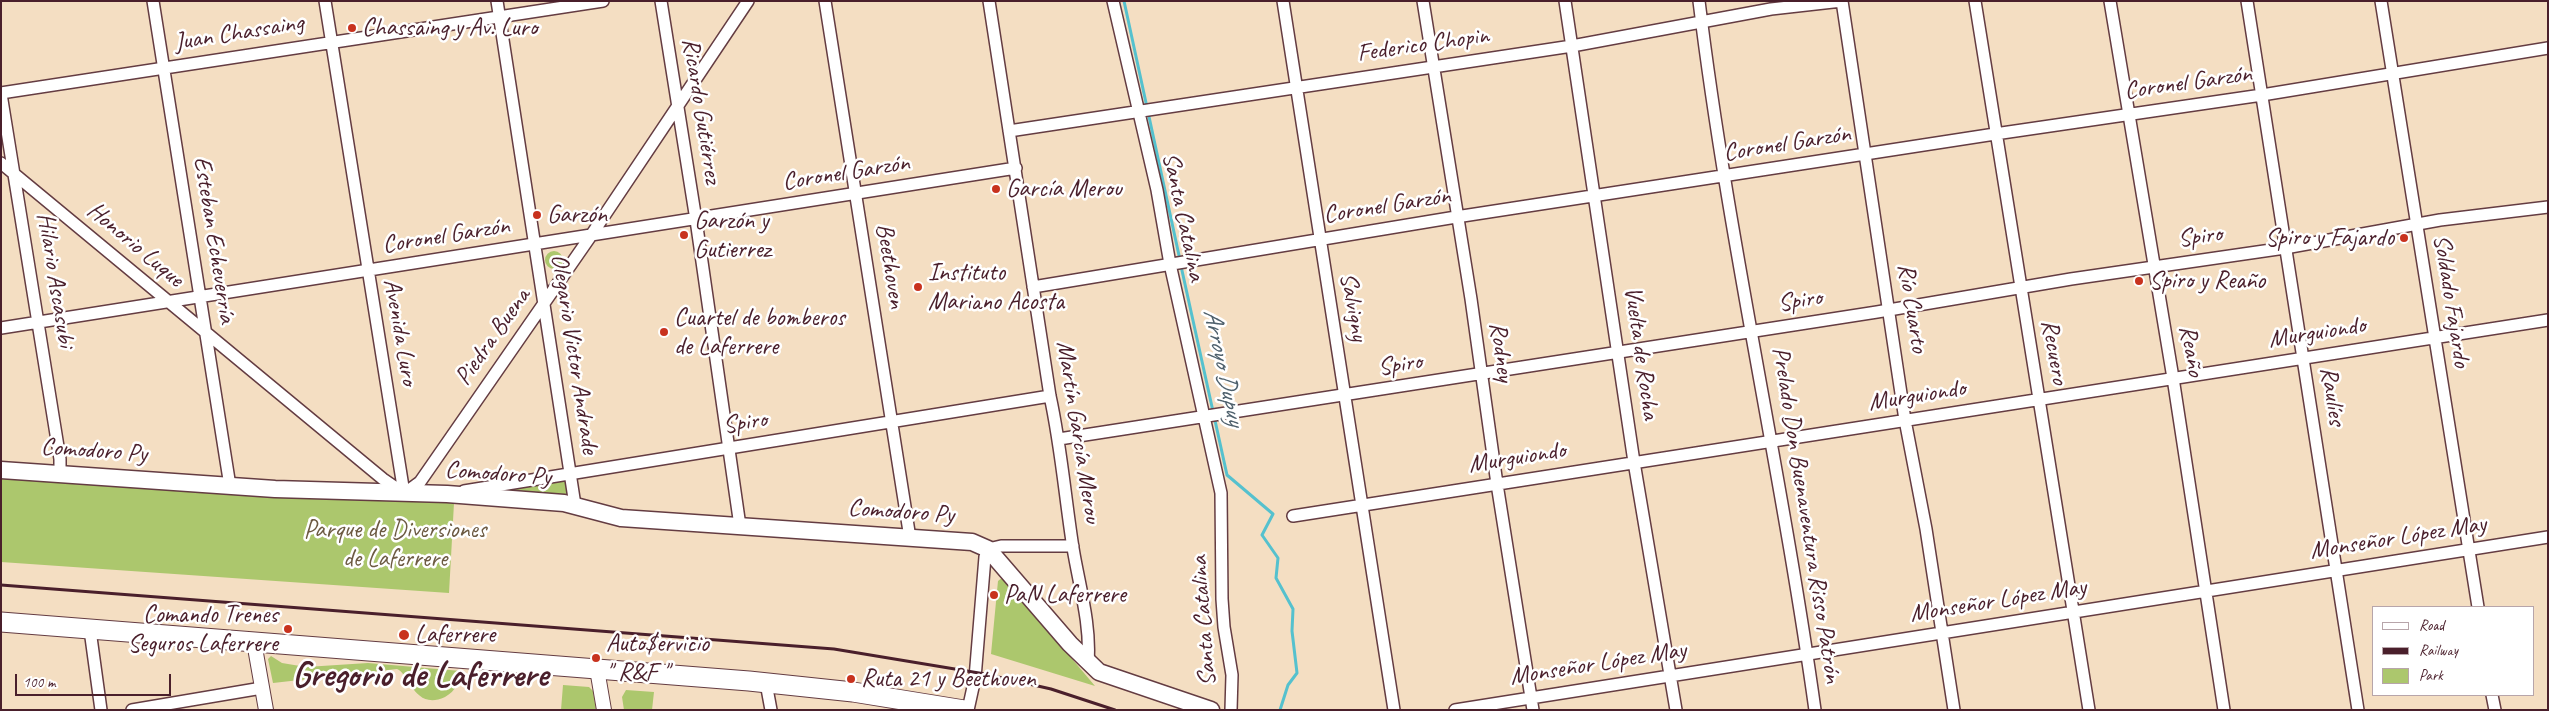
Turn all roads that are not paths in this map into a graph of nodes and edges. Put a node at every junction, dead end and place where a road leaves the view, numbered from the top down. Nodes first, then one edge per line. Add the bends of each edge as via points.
1 (153, 1) edge
2 (325, 1) edge
3 (497, 1) edge
4 (603, 1) edge
5 (661, 1) edge
6 (748, 1) edge
7 (825, 1) edge
8 (989, 1) edge
9 (1113, 1) edge
10 (1283, 1) edge
11 (1423, 1) edge
12 (1565, 1) edge
13 (1699, 1) edge
14 (1842, 1) edge
15 (1975, 1) edge
16 (2110, 1) edge
17 (2247, 1) edge
18 (2381, 1) edge
19 (500, 18) junction
20 (1701, 22) junction
21 (332, 42) junction
22 (1572, 46) junction
23 (2548, 48) edge
24 (164, 67) junction
25 (1433, 67) junction
26 (2391, 72) junction
27 (1298, 86) junction
28 (1, 94) edge
29 (2262, 95) junction
30 (677, 108) junction
31 (1139, 111) junction
32 (2129, 114) junction
33 (1009, 131) junction
34 (1995, 134) junction
35 (1865, 154) junction
36 (1, 163) edge
37 (1016, 168) junction
38 (16, 175) junction
39 (1725, 177) junction
40 (856, 195) junction
41 (1594, 196) junction
42 (2548, 207) edge
43 (1456, 217) junction
44 (696, 220) junction
45 (2415, 225) junction
46 (590, 237) junction
47 (1319, 240) junction
48 (534, 244) junction
49 (2285, 248) junction
50 (1171, 264) junction
51 (2153, 266) junction
52 (367, 271) junction
53 (1034, 286) junction
54 (2021, 288) junction
55 (200, 297) junction
56 (168, 301) junction
57 (543, 304) junction
58 (1890, 310) junction
59 (2548, 320) edge
60 (40, 322) junction
61 (1, 328) edge
62 (1753, 331) junction
63 (207, 335) junction
64 (2434, 337) junction
65 (1619, 352) junction
66 (2303, 359) junction
67 (1481, 374) junction
68 (2173, 378) junction
69 (1050, 396) junction
70 (1345, 396) junction
71 (2040, 399) junction
72 (1207, 416) junction
73 (1905, 420) junction
74 (892, 423) junction
75 (1059, 439) junction
76 (1772, 441) junction
77 (729, 448) junction
78 (1634, 462) junction
79 (1, 470) edge
80 (569, 472) junction
81 (60, 474) junction
82 (1497, 484) junction
83 (230, 486) junction
84 (404, 493) junction
85 (447, 494) junction
86 (1361, 505) junction
87 (576, 506) junction
88 (1293, 516) dead end
89 (740, 526) junction
90 (2548, 537) edge
91 (910, 538) junction
92 (1073, 546) junction
93 (2468, 549) junction
94 (988, 550) junction
95 (2336, 571) junction
96 (2206, 590) junction
97 (2478, 606) edge
98 (2072, 612) junction
99 (1, 622) edge
100 (90, 630) junction
101 (1942, 631) junction
102 (254, 642) junction
103 (1808, 654) junction
104 (1088, 662) junction
105 (597, 669) junction
106 (1671, 674) junction
107 (766, 683) junction
108 (262, 688) junction
109 (2492, 696) edge
110 (1531, 697) junction
111 (937, 707) edge
112 (101, 710) edge
113 (132, 710) edge
114 (266, 710) edge
115 (604, 710) edge
116 (771, 710) edge
117 (964, 710) edge
118 (968, 710) edge
119 (1211, 710) edge
120 (1231, 710) edge
121 (1394, 710) edge
122 (1455, 710) edge
123 (1533, 710) edge
124 (1676, 710) edge
125 (1816, 710) edge
126 (1954, 710) edge
127 (2089, 710) edge
128 (2224, 710) edge
129 (2358, 710) edge
130 (2494, 710) edge

1 - 24 street, Esteban Echeverría
2 - 21 street, Avenida Luro
3 - 19 street, Olegario Victor Andrade
4 - 19 street, Juan Chassaing
5 - 30 street, Ricardo Gutiérrez
6 - 30 street, Piedra Buena
7 - 40 street, Beethoven
8 - 33 street, Martín García Merou
9 - 31 street, Santa Catalina
10 - 27 street, Salvigny
11 - 25 street, Rodney
12 - 22 street, Vuelta de Rocha
13 - 20 street, Prelado Don Buenaventura Risso Patrón
14 - 20 street, Federico Chopin via 1771,9
14 - 35 street, Río Cuarto
15 - 34 street, Recuero
16 - 32 street, Reaño
17 - 29 street, Raulíes
18 - 26 street, Soldado Fajardo
19 - 21 street, Juan Chassaing
19 - 48 street, Olegario Victor Andrade
20 - 22 street, Federico Chopin
20 - 39 street, Prelado Don Buenaventura Risso Patrón
21 - 24 street, Juan Chassaing
21 - 52 street, Avenida Luro
22 - 25 street, Federico Chopin
22 - 41 street, Vuelta de Rocha
23 - 26 street, Coronel Garzón
24 - 28 street, Juan Chassaing
24 - 55 street, Esteban Echeverría
25 - 27 street, Federico Chopin
25 - 43 street, Rodney
26 - 29 street, Coronel Garzón
26 - 45 street, Soldado Fajardo
27 - 31 street, Federico Chopin
27 - 47 street, Salvigny
28 - 38 street, Hilario Ascasubi
29 - 32 street, Coronel Garzón
29 - 49 street, Raulíes
30 - 44 street, Ricardo Gutiérrez
30 - 46 street, Piedra Buena
31 - 33 street, Federico Chopin
31 - 50 street, Santa Catalina
32 - 34 street, Coronel Garzón
32 - 51 street, Reaño
33 - 37 street, Martín García Merou
34 - 35 street, Coronel Garzón
34 - 54 street, Recuero
35 - 39 street, Coronel Garzón
35 - 58 street, Río Cuarto
36 - 38 street, Honorio Luque
37 - 40 street, Coronel Garzón
37 - 53 street, Martín García Merou
38 - 56 street, Honorio Luque
38 - 60 street, Hilario Ascasubi
39 - 41 street, Coronel Garzón
39 - 62 street, Prelado Don Buenaventura Risso Patrón
40 - 44 street, Coronel Garzón
40 - 74 street, Beethoven
41 - 43 street, Coronel Garzón
41 - 65 street, Vuelta de Rocha
42 - 45 street, Spiro
43 - 47 street, Coronel Garzón
43 - 67 street, Rodney
44 - 46 street, Coronel Garzón
44 - 77 street, Ricardo Gutiérrez
45 - 49 street, Spiro
45 - 64 street, Soldado Fajardo
46 - 48 street, Coronel Garzón
46 - 57 street, Piedra Buena
47 - 50 street, Coronel Garzón
47 - 70 street, Salvigny
48 - 52 street, Coronel Garzón
48 - 57 street, Olegario Victor Andrade
49 - 51 street, Spiro
49 - 66 street, Raulíes
50 - 53 street, Coronel Garzón
50 - 72 street, Santa Catalina
51 - 54 street, Spiro
51 - 68 street, Reaño
52 - 55 street, Coronel Garzón
52 - 84 street, Avenida Luro
53 - 69 street, Martín García Merou
54 - 58 street, Spiro
54 - 71 street, Recuero
55 - 56 street, Coronel Garzón
55 - 63 street, Esteban Echeverría
56 - 60 street, Coronel Garzón
56 - 63 street, Honorio Luque
57 - 80 street, Olegario Victor Andrade
57 - 84 street, Piedra Buena via 420,482
58 - 62 street, Spiro
58 - 73 street, Río Cuarto
59 - 64 street, Murguiondo
60 - 61 street, Coronel Garzón
60 - 81 street, Hilario Ascasubi
62 - 65 street, Spiro
62 - 76 street, Prelado Don Buenaventura Risso Patrón
63 - 83 street, Esteban Echeverría
63 - 84 street, Honorio Luque
64 - 66 street, Murguiondo
64 - 93 street, Soldado Fajardo
65 - 67 street, Spiro
65 - 78 street, Vuelta de Rocha
66 - 68 street, Murguiondo
66 - 95 street, Raulíes
67 - 70 street, Spiro
67 - 82 street, Rodney
68 - 71 street, Murguiondo
68 - 96 street, Reaño
69 - 74 street, Spiro
69 - 75 street, Martín García Merou
70 - 72 street, Spiro
70 - 86 street, Salvigny
71 - 73 street, Murguiondo
71 - 98 street, Recuero
72 - 75 street, Spiro
72 - 120 street, Santa Catalina via 1222,502 1222,591 1232,675
73 - 76 street, Murguiondo
73 - 101 street, Río Cuarto
74 - 77 street, Spiro
74 - 91 street, Beethoven
75 - 92 street, Martín García Merou
76 - 78 street, Murguiondo
76 - 103 street, Prelado Don Buenaventura Risso Patrón
77 - 80 street, Spiro
77 - 89 street, Ricardo Gutiérrez
78 - 82 street, Murguiondo
78 - 106 street, Vuelta de Rocha
79 - 81 main road, Comodoro Py
80 - 85 street, Spiro
80 - 87 street, Olegario Victor Andrade
81 - 83 main road, Comodoro Py
82 - 86 street, Murguiondo
82 - 110 street, Rodney
83 - 84 main road, Comodoro Py
84 - 85 main road, Comodoro Py
85 - 87 main road, Comodoro Py
86 - 88 street, Murguiondo
86 - 121 street, Salvigny
87 - 89 main road, Comodoro Py via 621,518
89 - 91 main road, Comodoro Py
90 - 93 street, Monseñor López May
91 - 94 main road, Comodoro Py via 972,542
92 - 94 street, Comodoro Py via 1001,546
92 - 104 street, Martín García Merou via 1090,640
93 - 95 street, Monseñor López May
93 - 97 street, Soldado Fajardo
94 - 104 main road, Comodoro Py
94 - 118 street via 975,678
95 - 96 street, Monseñor López May
95 - 129 street, Raulíes
96 - 98 street, Monseñor López May
96 - 128 street, Reaño
98 - 101 street, Monseñor López May
98 - 127 street, Recuero
99 - 100 main road
100 - 102 main road
100 - 112 street
101 - 103 street, Monseñor López May
101 - 126 street, Río Cuarto
102 - 105 main road
102 - 108 street
103 - 106 street, Monseñor López May
103 - 125 street, Prelado Don Buenaventura Risso Patrón
104 - 119 main road, Comodoro Py via 1109,677
105 - 107 main road
105 - 115 street
106 - 110 street, Monseñor López May
106 - 124 street, Vuelta de Rocha
107 - 111 main road via 853,692
107 - 116 street
108 - 113 street
108 - 114 street
109 - 130 street
110 - 122 street, Monseñor López May
110 - 123 street, Rodney
111 - 117 main road

